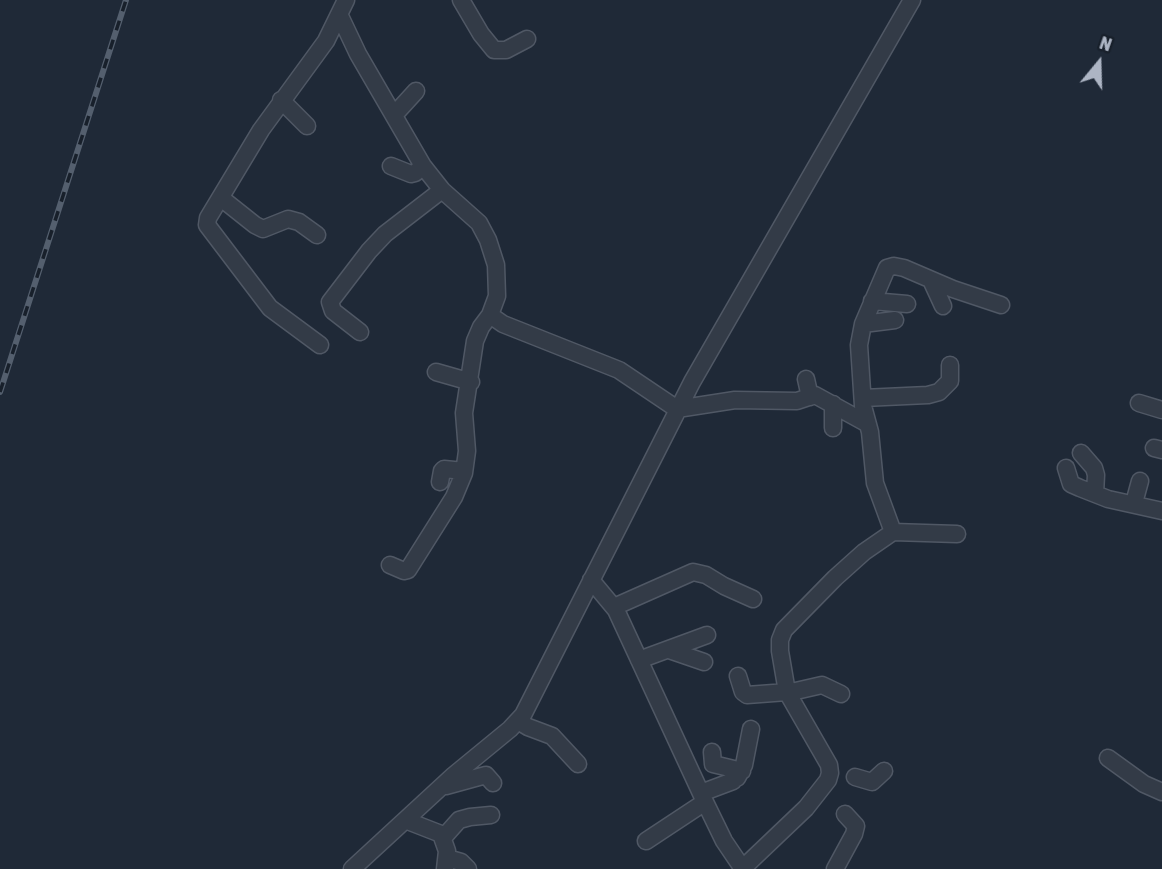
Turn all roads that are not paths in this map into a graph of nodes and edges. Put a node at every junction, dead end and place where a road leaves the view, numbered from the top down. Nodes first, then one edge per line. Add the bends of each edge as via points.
1 (461, 0) edge
2 (912, 0) edge
3 (343, 8) edge
4 (527, 39) dead end
5 (416, 91) dead end
6 (281, 100) junction
7 (395, 114) junction
8 (307, 126) dead end
9 (391, 166) dead end
10 (424, 166) junction
11 (442, 190) junction
12 (221, 198) junction
13 (317, 235) dead end
14 (931, 280) junction
15 (872, 301) junction
16 (907, 304) dead end
17 (1001, 305) dead end
18 (943, 306) dead end
19 (490, 316) junction
20 (895, 320) dead end
21 (863, 324) junction
22 (360, 332) dead end
23 (320, 345) dead end
24 (950, 365) dead end
25 (436, 372) dead end
26 (806, 379) dead end
27 (471, 382) junction
28 (810, 397) junction
29 (863, 398) junction
30 (1139, 403) dead end
31 (833, 404) junction
32 (677, 409) junction
33 (1162, 410) edge
34 (866, 423) junction
35 (833, 428) dead end
36 (1081, 453) dead end
37 (1066, 468) dead end
38 (464, 471) junction
39 (1140, 481) dead end
40 (440, 482) dead end
41 (1095, 494) junction
42 (1134, 503) junction
43 (1162, 511) edge
44 (893, 532) junction
45 (957, 534) dead end
46 (390, 565) dead end
47 (591, 580) junction
48 (753, 599) dead end
49 (614, 607) junction
50 (707, 635) dead end
51 (669, 650) junction
52 (639, 660) junction
53 (704, 662) dead end
54 (738, 677) dead end
55 (787, 693) junction
56 (841, 694) dead end
57 (519, 721) junction
58 (751, 729) dead end
59 (712, 752) dead end
60 (1108, 758) dead end
61 (578, 764) dead end
62 (830, 769) junction
63 (884, 771) dead end
64 (737, 777) junction
65 (493, 783) dead end
66 (441, 787) junction
67 (1162, 792) edge
68 (703, 797) junction
69 (845, 814) dead end
70 (491, 815) dead end
71 (405, 820) junction
72 (443, 838) junction
73 (646, 841) dead end
74 (446, 864) edge
75 (352, 869) edge
76 (468, 869) edge
77 (743, 869) edge
78 (835, 869) edge

1 - 4 street via 494,50 506,50
2 - 32 street
3 - 6 street via 326,41
3 - 7 street via 359,54
5 - 7 street
6 - 8 street
6 - 12 street
7 - 10 street
9 - 10 street via 411,174
10 - 11 street
11 - 19 street via 479,223 488,240 496,265 497,296
11 - 22 street via 385,234 330,302 333,311
12 - 13 street via 263,229 288,219
12 - 23 street via 208,218 208,229 270,308
14 - 15 street via 890,266
14 - 17 street
14 - 18 street
15 - 16 street
15 - 21 street
19 - 27 street via 475,341
19 - 32 street via 619,370
20 - 21 street
21 - 29 street via 859,345
24 - 29 street via 950,382 939,392
25 - 27 street
26 - 28 street
27 - 38 street via 464,413
28 - 31 street
28 - 32 street via 735,400
29 - 34 street
30 - 33 street
31 - 34 street
31 - 35 street
32 - 47 street
34 - 44 street via 879,454 870,494
36 - 41 street via 1094,468
37 - 41 street via 1071,484
38 - 40 street via 444,469
38 - 46 street via 454,497 408,570
39 - 42 street
41 - 42 street
42 - 43 street
44 - 45 street
44 - 55 street via 835,578 784,630 780,651
47 - 49 street
47 - 57 street
48 - 49 street via 693,572
49 - 52 street
50 - 51 street
51 - 52 street
51 - 53 street
52 - 68 street
54 - 55 street via 747,695
55 - 56 street via 822,685
55 - 62 street
57 - 61 street via 552,736
57 - 66 street
58 - 64 street
59 - 64 street via 712,764
60 - 67 street
62 - 63 street via 872,782
62 - 77 street via 828,780 806,808
64 - 68 street
65 - 66 street via 486,775
66 - 71 street
68 - 73 street
68 - 77 street
69 - 78 street via 856,826
70 - 72 street via 459,820
71 - 72 street
71 - 75 street
72 - 74 street
74 - 76 street via 461,862

